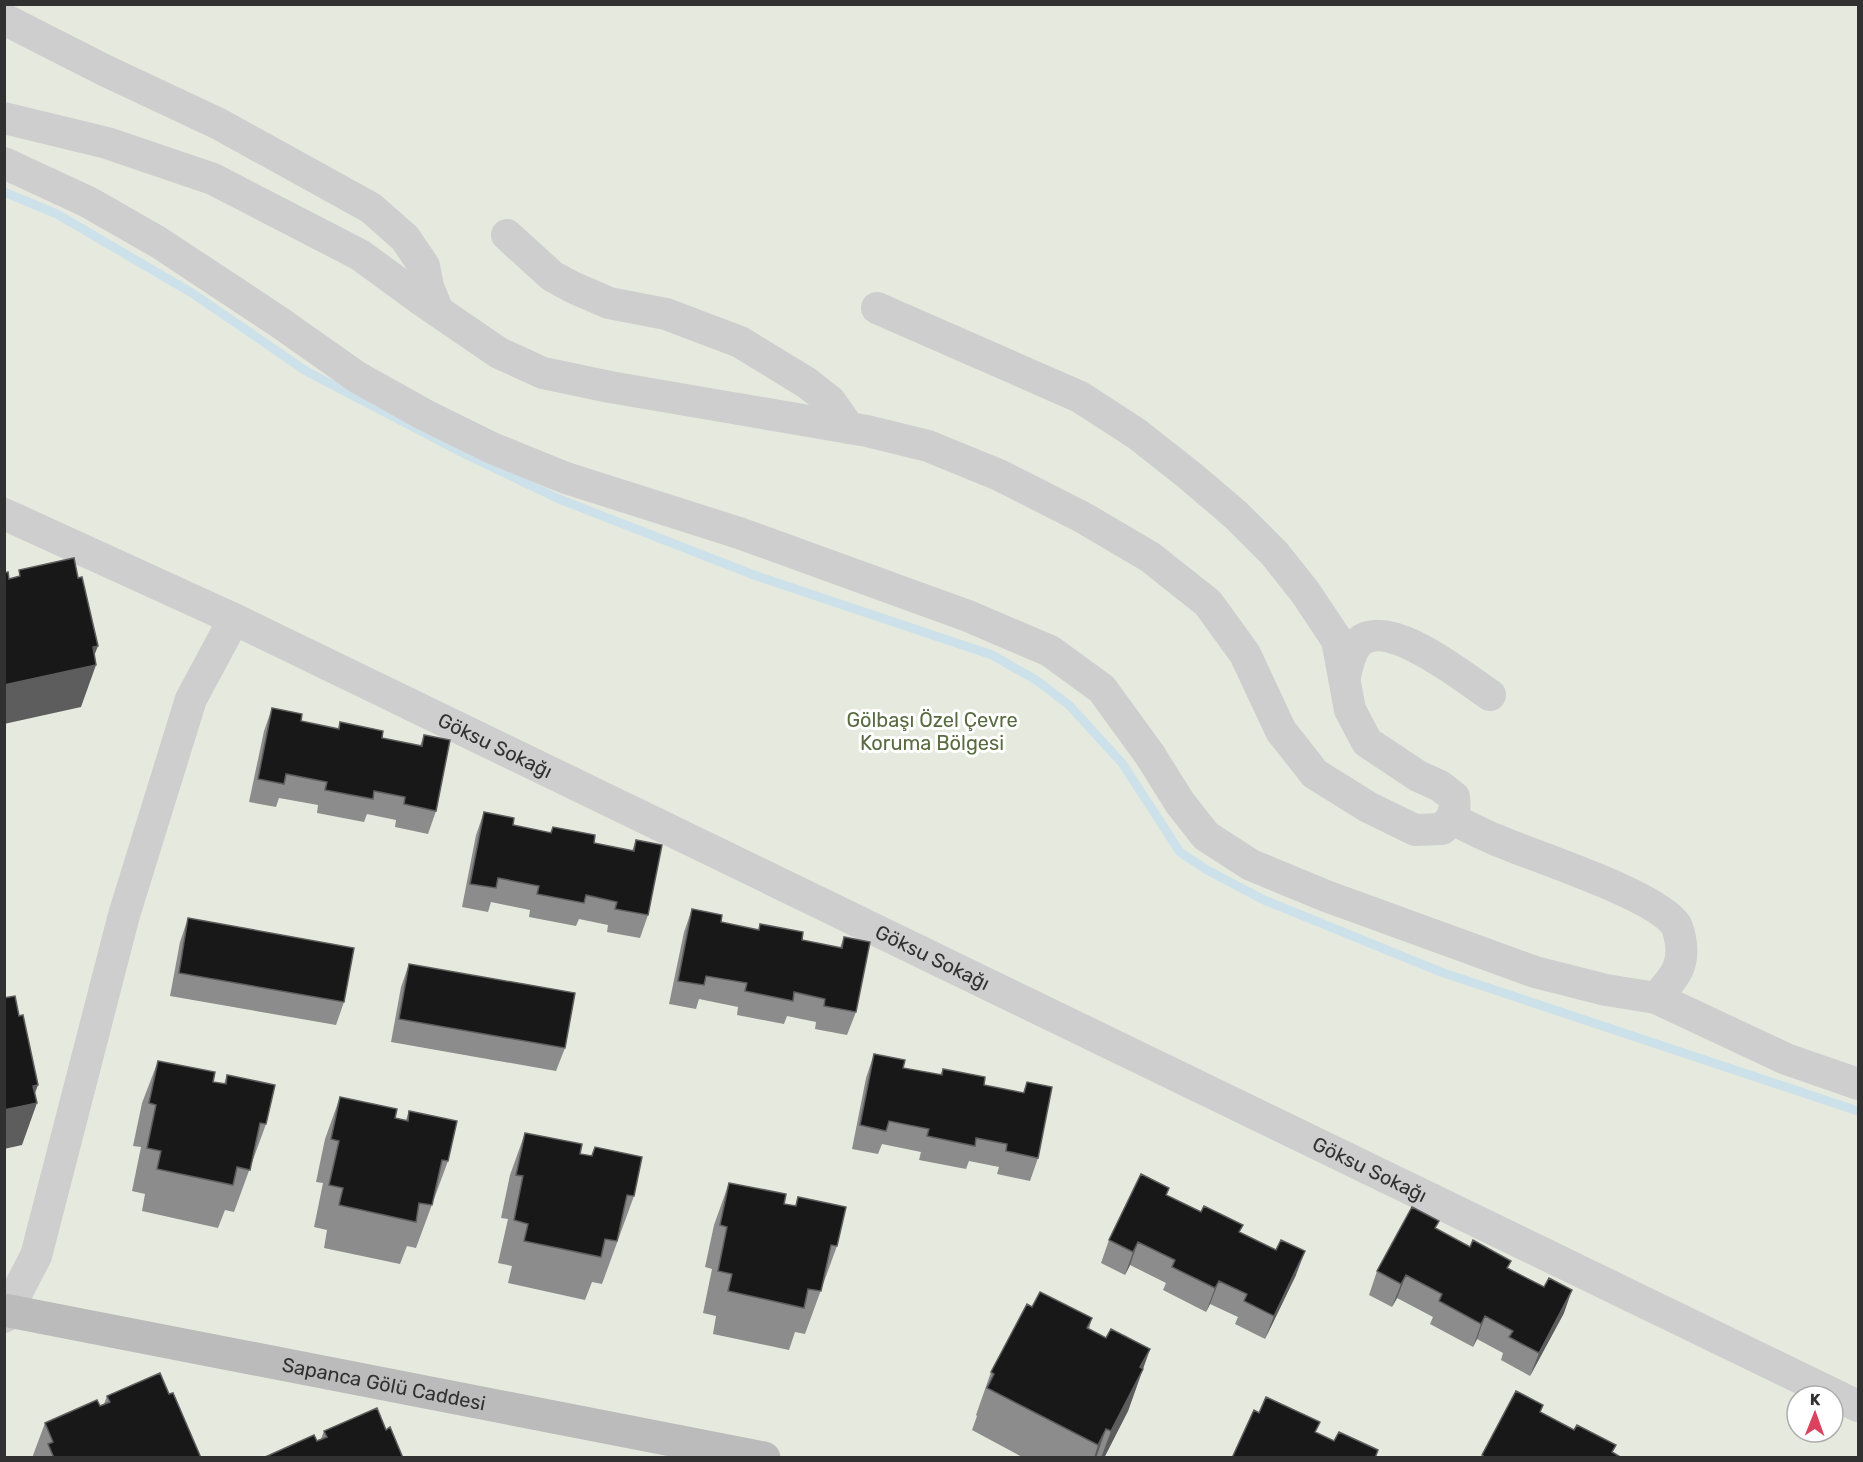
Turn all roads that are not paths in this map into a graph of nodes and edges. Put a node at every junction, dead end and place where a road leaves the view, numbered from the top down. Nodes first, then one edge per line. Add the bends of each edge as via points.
1 (4, 19) edge
2 (4, 118) edge
3 (4, 163) edge
4 (507, 235) dead end
5 (877, 308) dead end
6 (438, 311) junction
7 (849, 428) junction
8 (4, 514) edge
9 (234, 620) junction
10 (1345, 676) junction
11 (1490, 694) dead end
12 (1452, 819) junction
13 (1656, 999) junction
14 (1858, 1084) edge
15 (5, 1312) edge
16 (1858, 1406) edge
17 (764, 1458) edge

1 - 6 street via 219,124 371,207 405,238 424,266
2 - 6 street via 106,143 213,179 360,255
3 - 13 street via 88,202 158,242 357,377 492,448 566,478 738,533 968,616 1050,651 1102,689 1206,836 1251,865 1535,972
4 - 7 street via 552,276 572,287 609,303 666,314 740,342 807,382 830,401
5 - 10 street via 1080,397 1189,475 1267,546 1305,592 1337,640
6 - 7 street via 499,352 543,373
7 - 12 street via 928,446 999,475 1150,557 1208,603 1245,654 1281,731 1315,774 1415,830 1443,829
8 - 9 street, Göksu Sokağı
9 - 15 street via 191,699 124,915 36,1256
9 - 16 street, Göksu Sokağı
10 - 11 street via 1359,642 1372,636 1392,636
10 - 12 street via 1350,710 1367,742 1454,797
12 - 13 street via 1661,911 1677,926 1682,961
13 - 14 street via 1786,1059
15 - 17 street, Sapanca Gölü Caddesi

